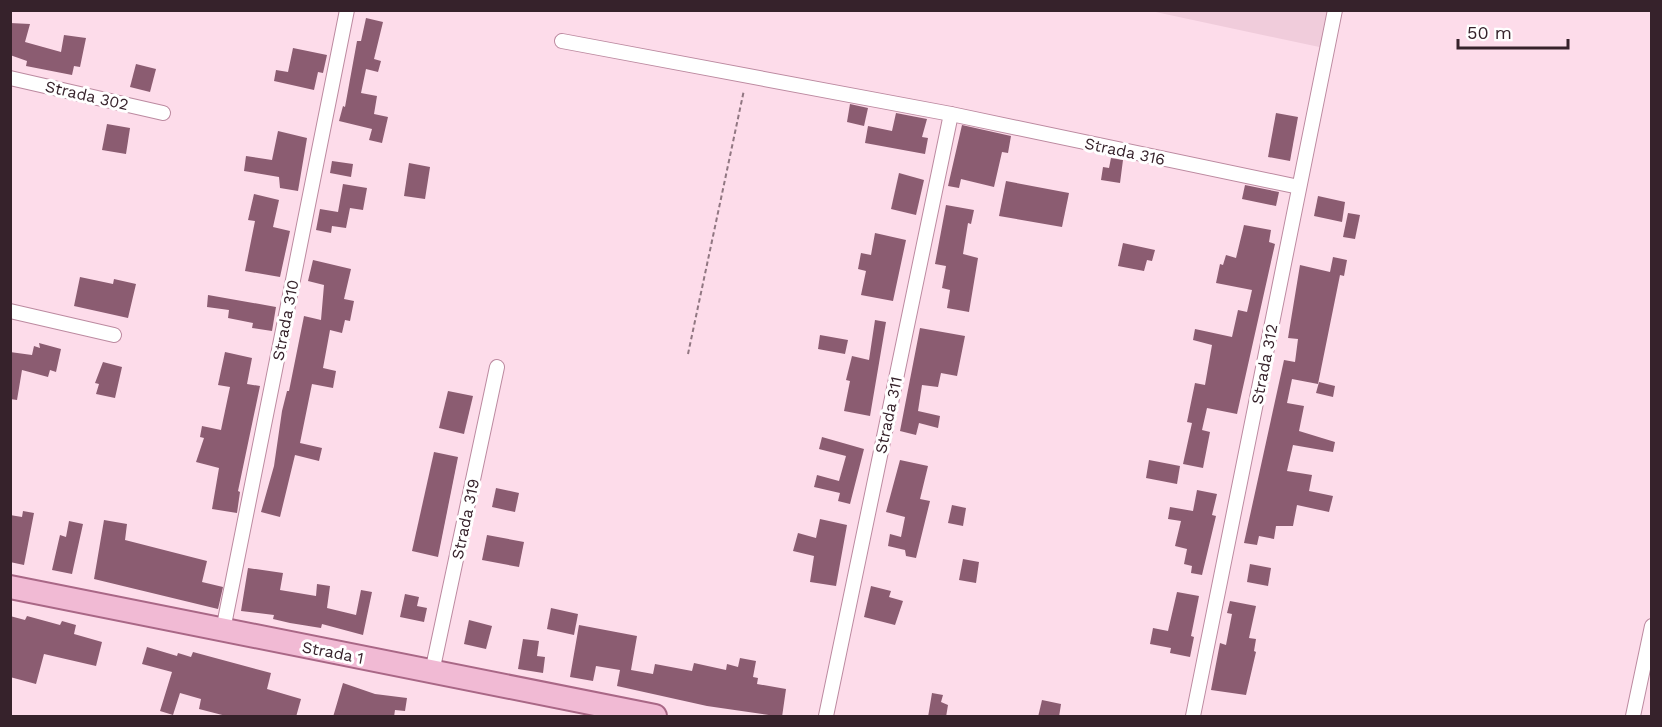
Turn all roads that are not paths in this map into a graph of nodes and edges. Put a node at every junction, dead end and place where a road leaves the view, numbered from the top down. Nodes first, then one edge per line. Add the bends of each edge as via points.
1 (347, 10) edge
2 (1335, 10) edge
3 (562, 41) dead end
4 (10, 78) edge
5 (164, 113) dead end
6 (951, 114) junction
7 (1299, 187) junction
8 (10, 311) edge
9 (114, 335) dead end
10 (497, 367) dead end
11 (10, 587) edge
12 (1652, 626) edge
13 (224, 630) junction
14 (432, 672) junction
15 (655, 717) edge
16 (826, 717) edge
17 (1193, 717) edge
18 (1633, 717) edge

1 - 13 street, Strada 310
2 - 7 street, Strada 312
3 - 6 street, Strada 316
4 - 5 street, Strada 302
6 - 7 street, Strada 316
6 - 16 street, Strada 311
7 - 17 street, Strada 312
8 - 9 street
10 - 14 street, Strada 319
11 - 13 main road, Strada 1
12 - 18 street
13 - 14 main road, Strada 1
14 - 15 main road, Strada 1

